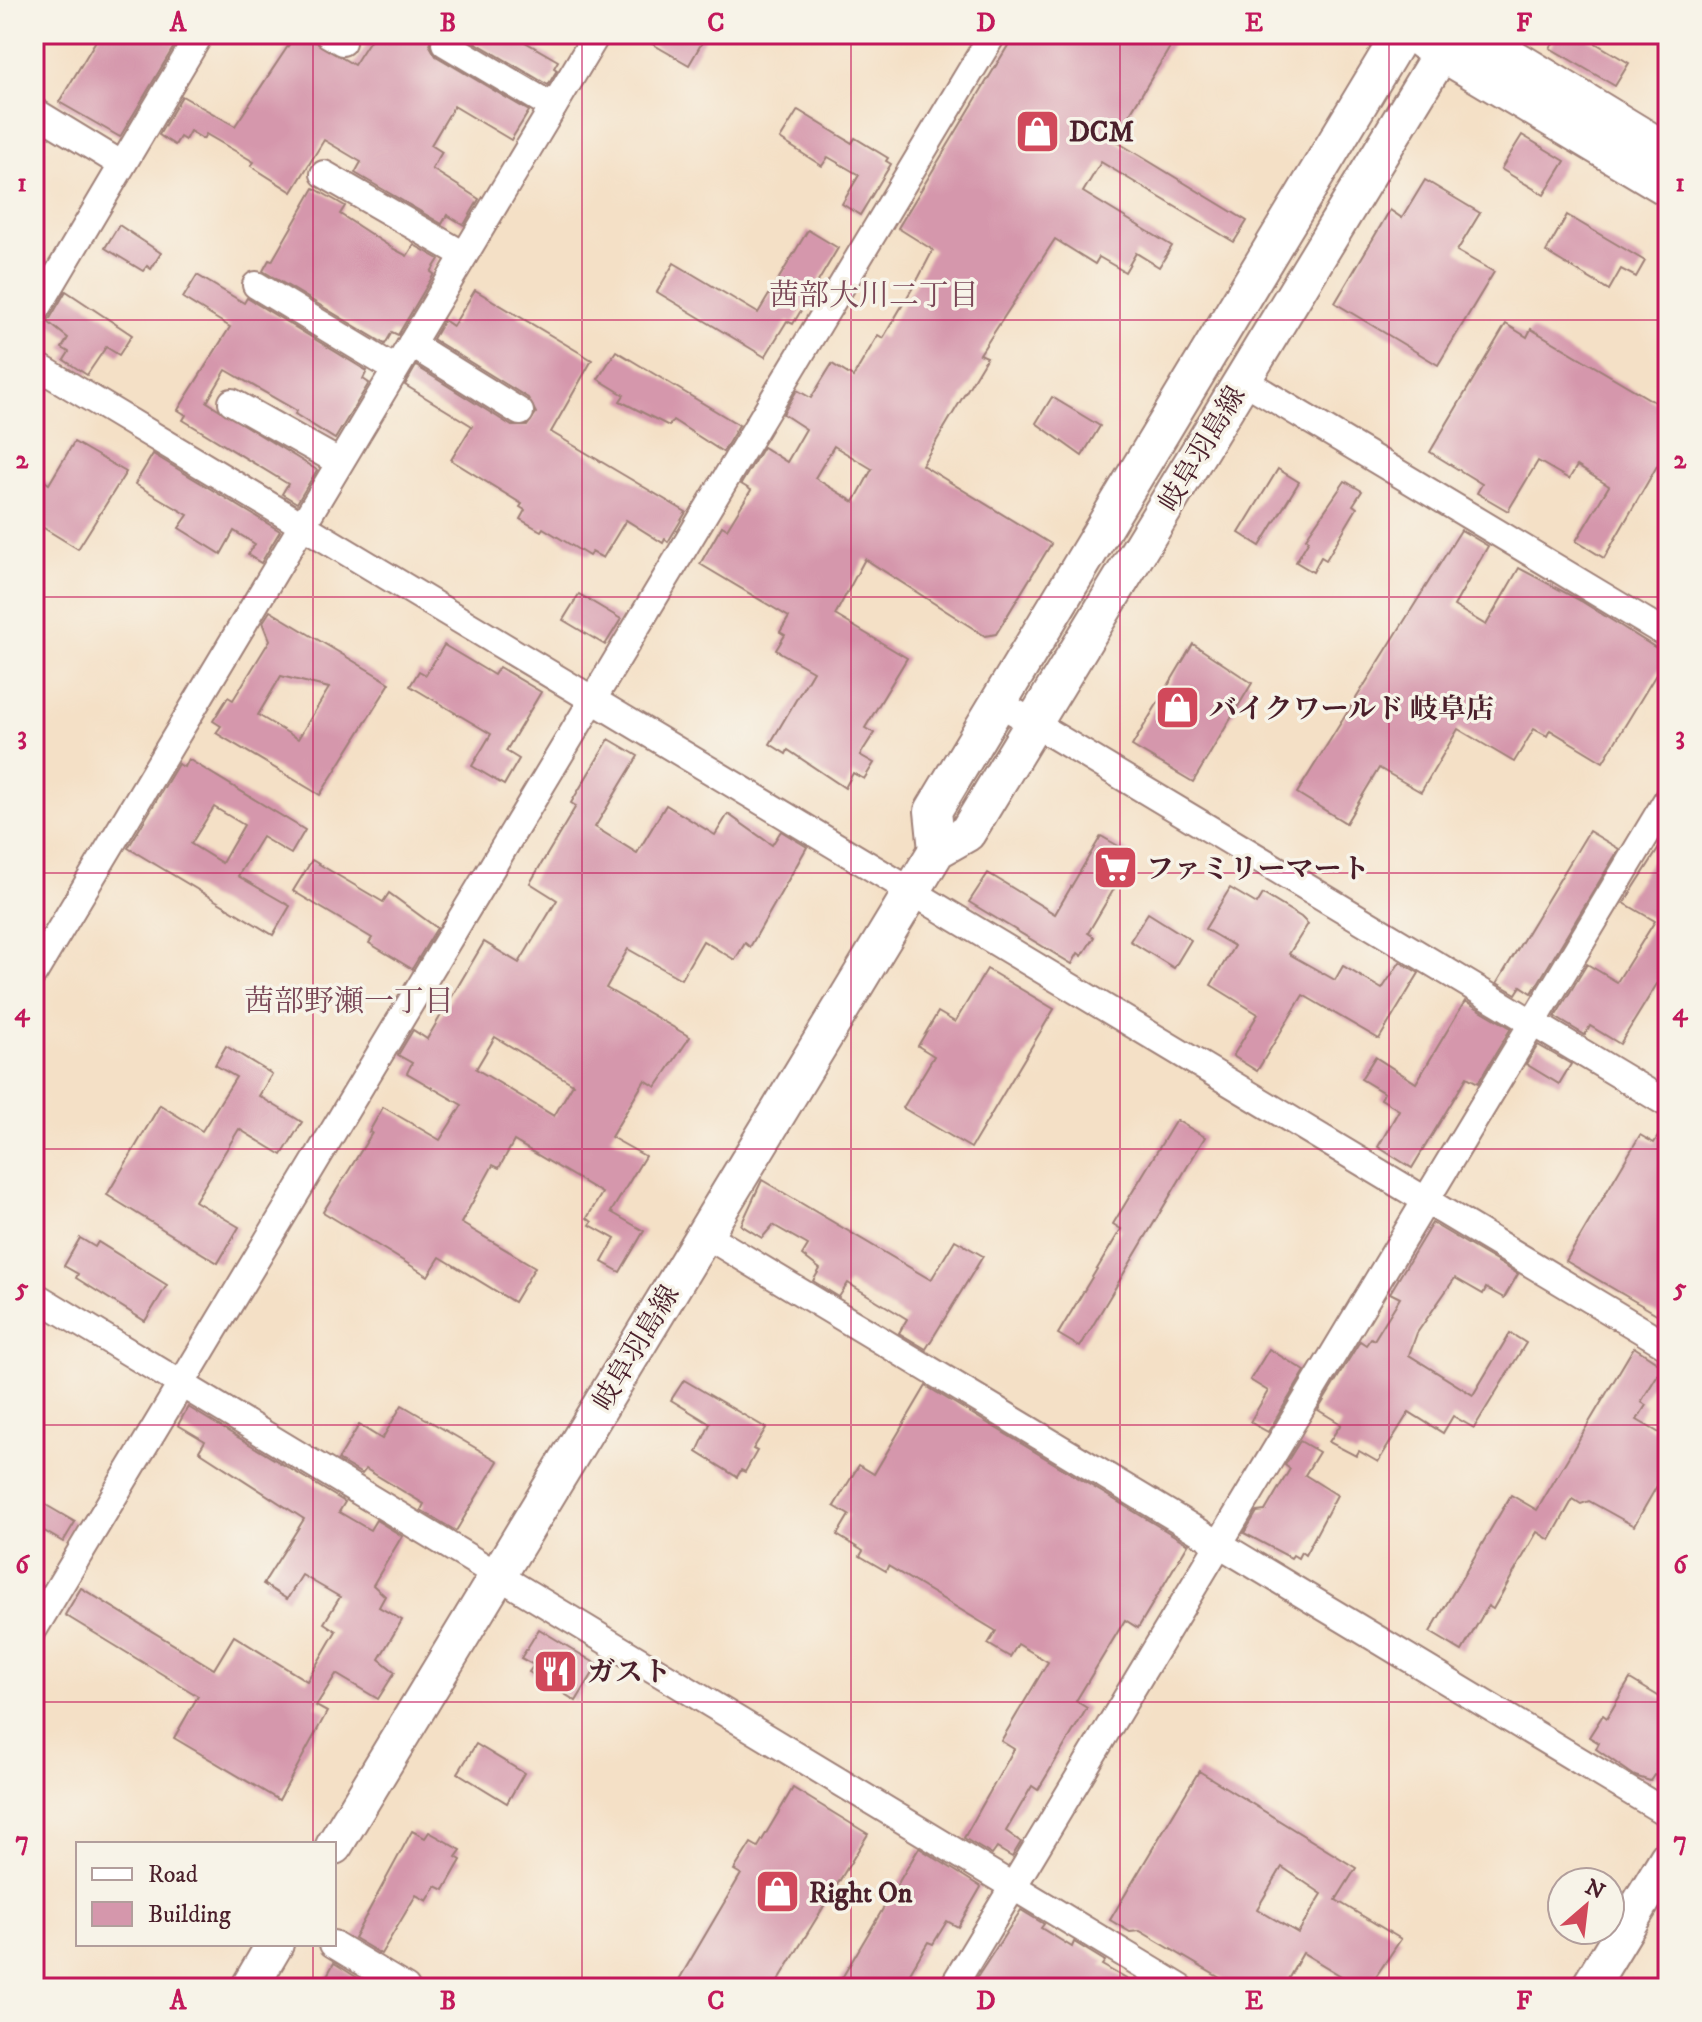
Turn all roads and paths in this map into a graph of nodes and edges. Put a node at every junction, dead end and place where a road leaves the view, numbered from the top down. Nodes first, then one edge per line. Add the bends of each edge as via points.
1 (200, 34) edge
2 (597, 34) edge
3 (993, 34) edge
4 (1401, 34) edge
5 (1412, 34) edge
6 (1474, 34) edge
7 (445, 43) dead end
8 (1448, 44) edge
9 (553, 107) junction
10 (34, 111) edge
11 (1668, 152) edge
12 (121, 164) junction
13 (324, 174) dead end
14 (1668, 188) edge
15 (464, 255) junction
16 (256, 285) dead end
17 (34, 314) edge
18 (411, 344) junction
19 (34, 364) edge
20 (395, 369) junction
21 (1243, 380) junction
22 (232, 402) dead end
23 (520, 412) dead end
24 (339, 462) junction
25 (302, 523) junction
26 (1668, 635) edge
27 (593, 699) junction
28 (998, 702) junction
29 (1034, 723) junction
30 (1668, 798) edge
31 (937, 850) junction
32 (912, 893) junction
33 (34, 973) edge
34 (1533, 1023) junction
35 (1668, 1104) edge
36 (1425, 1199) junction
37 (704, 1234) junction
38 (34, 1295) edge
39 (1668, 1346) edge
40 (182, 1384) junction
41 (1220, 1543) junction
42 (496, 1574) junction
43 (34, 1629) edge
44 (1668, 1814) edge
45 (336, 1843) edge
46 (1668, 1858) edge
47 (1014, 1887) junction
48 (274, 1946) edge
49 (336, 1946) edge
50 (249, 1988) edge
51 (406, 1988) edge
52 (952, 1988) edge
53 (1181, 1988) edge
54 (1589, 1988) edge

1 - 12 street
2 - 9 street
3 - 27 street
4 - 28 main road, 岐阜羽島線
5 - 8 main road
6 - 11 main road
7 - 9 street
8 - 14 main road
8 - 21 main road, 岐阜羽島線
9 - 15 street
10 - 12 street
12 - 17 street
13 - 15 street
15 - 18 street
16 - 20 street
18 - 20 street
18 - 23 street
19 - 25 street
20 - 24 street
21 - 26 street
21 - 29 main road, 岐阜羽島線
22 - 24 street
24 - 25 street
25 - 27 street
25 - 33 street
27 - 32 street
27 - 40 street
28 - 29 street
28 - 31 main road, 岐阜羽島線 via 933,811
29 - 31 main road, 岐阜羽島線 via 967,833
29 - 34 street
30 - 34 street
31 - 32 main road, 岐阜羽島線
32 - 36 street
32 - 37 main road, 岐阜羽島線
34 - 35 street
34 - 36 street
36 - 39 street
36 - 41 street
37 - 41 street
37 - 42 main road, 岐阜羽島線
38 - 40 street
40 - 42 street
40 - 43 street
41 - 44 street
41 - 47 street
42 - 45 main road, 岐阜羽島線
42 - 47 street
46 - 54 main road
47 - 52 street
47 - 53 street
48 - 50 main road
49 - 51 street

